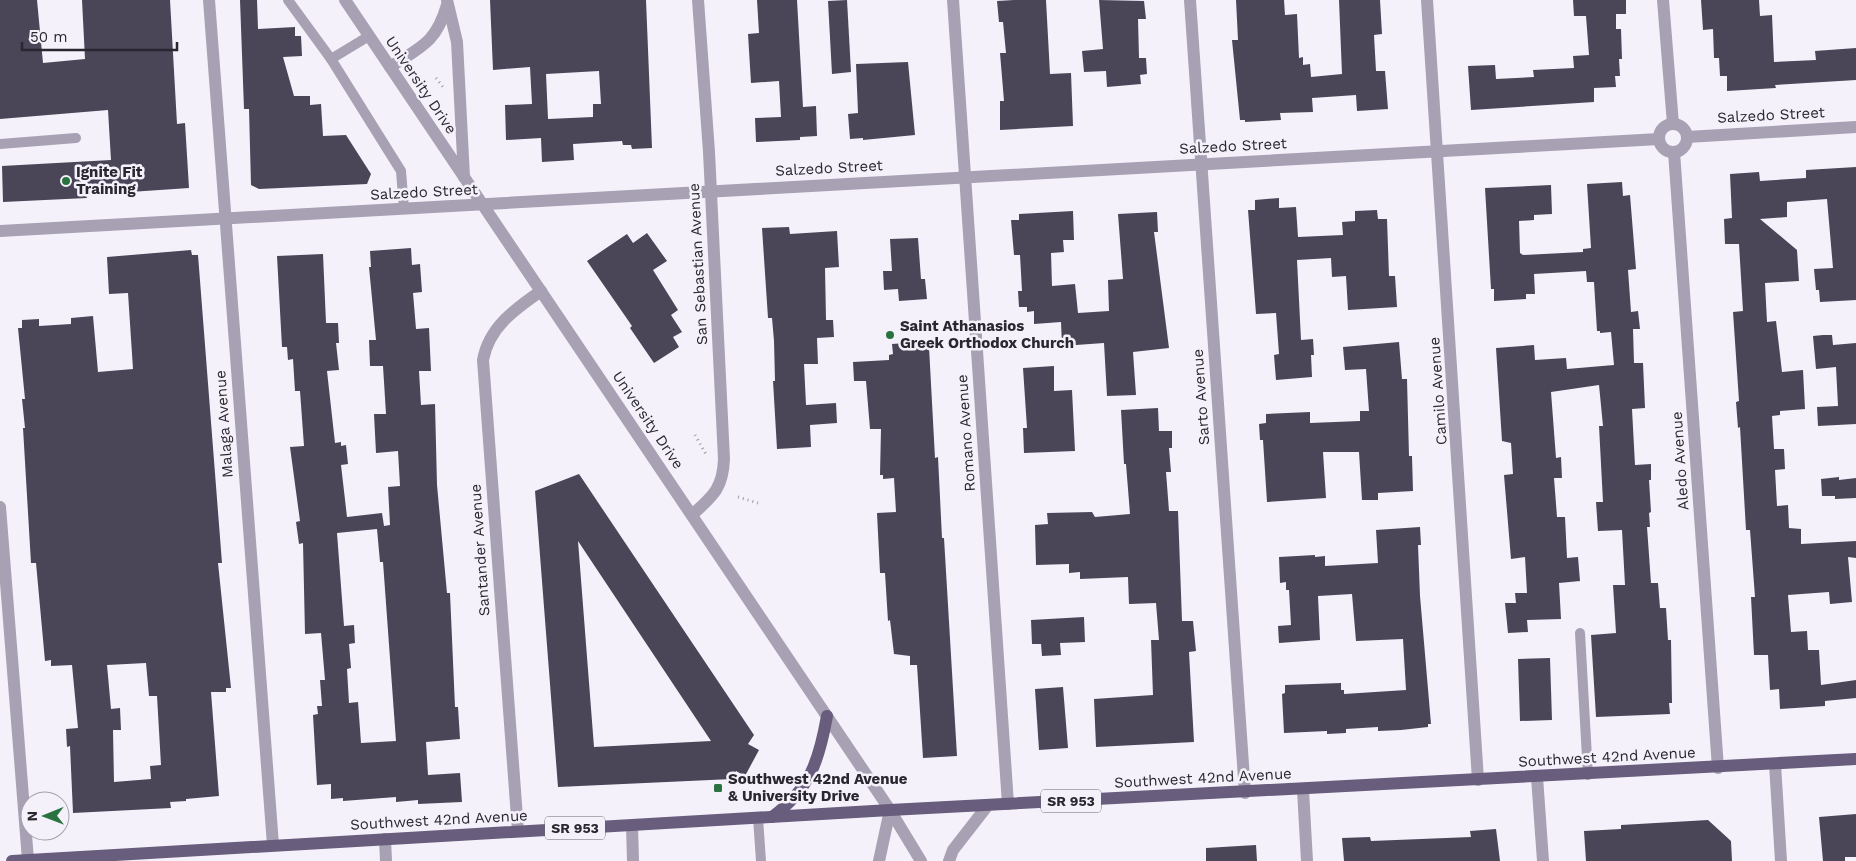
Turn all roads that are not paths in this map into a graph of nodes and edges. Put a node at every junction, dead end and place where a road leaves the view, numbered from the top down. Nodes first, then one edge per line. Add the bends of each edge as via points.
1 (209, 0) edge
2 (288, 0) edge
3 (345, 0) edge
4 (698, 0) edge
5 (953, 0) edge
6 (1190, 0) edge
7 (1427, 0) edge
8 (1663, 0) edge
9 (447, 3) edge
10 (369, 36) junction
11 (331, 59) junction
12 (390, 67) junction
13 (1673, 124) junction
14 (1856, 126) edge
15 (1687, 137) junction
16 (76, 138) dead end
17 (1659, 139) junction
18 (0, 144) edge
19 (1437, 151) junction
20 (1674, 152) junction
21 (1201, 164) junction
22 (965, 176) junction
23 (464, 177) junction
24 (711, 192) junction
25 (481, 205) junction
26 (404, 209) junction
27 (225, 219) junction
28 (0, 231) edge
29 (541, 291) junction
30 (0, 507) edge
31 (693, 514) junction
32 (1580, 633) dead end
33 (827, 716) junction
34 (1856, 760) edge
35 (1775, 764) junction
36 (1718, 768) junction
37 (1588, 774) junction
38 (1537, 777) junction
39 (1478, 780) junction
40 (1303, 790) junction
41 (1245, 793) junction
42 (1008, 804) junction
43 (988, 805) junction
44 (890, 810) junction
45 (772, 817) junction
46 (758, 818) junction
47 (632, 826) junction
48 (518, 831) junction
49 (385, 840) junction
50 (273, 846) junction
51 (140, 857) edge
52 (28, 860) edge
53 (12, 861) edge
54 (386, 861) edge
55 (633, 861) edge
56 (761, 861) edge
57 (880, 861) edge
58 (921, 861) edge
59 (950, 861) edge
60 (1307, 861) edge
61 (1543, 861) edge
62 (1780, 861) edge

1 - 27 street, Malaga Avenue
2 - 11 lane
3 - 10 street, University Drive
4 - 24 street, San Sebastian Avenue
5 - 22 street, Romano Avenue
6 - 21 street, Sarto Avenue
7 - 19 street, Camilo Avenue
8 - 13 street
9 - 12 street via 434,36
9 - 23 street via 457,42
10 - 11 lane
10 - 12 street, University Drive
11 - 26 lane via 401,171
12 - 23 street, University Drive
13 - 15 street via 1681,126
13 - 17 street via 1663,129
14 - 15 street, Salzedo Street
15 - 20 street via 1685,146
16 - 18 lane
17 - 19 street, Salzedo Street
17 - 20 street via 1666,150
19 - 21 street, Salzedo Street
19 - 39 street, Camilo Avenue
20 - 36 street, Aledo Avenue
21 - 22 street, Salzedo Street
21 - 41 street, Sarto Avenue
22 - 24 street, Salzedo Street
22 - 42 street, Romano Avenue
23 - 25 street, University Drive
24 - 25 street, Salzedo Street
24 - 31 street, San Sebastian Avenue via 723,476 713,496
25 - 26 street, Salzedo Street
25 - 29 street, University Drive
26 - 27 street, Salzedo Street
27 - 28 street, Salzedo Street
27 - 50 street, Malaga Avenue
29 - 31 street, University Drive
29 - 48 street, Santander Avenue via 503,320 487,344 483,360
30 - 52 street
31 - 33 street, University Drive
32 - 37 lane
33 - 44 street, University Drive
33 - 45 main road via 814,769 795,797
34 - 35 main road, Southwest 42nd Avenue / SR 953
35 - 36 main road, Southwest 42nd Avenue / SR 953
35 - 62 street
36 - 37 main road, Southwest 42nd Avenue / SR 953
37 - 38 main road, Southwest 42nd Avenue / SR 953
38 - 39 main road, Southwest 42nd Avenue / SR 953
38 - 61 street
39 - 40 main road, Southwest 42nd Avenue / SR 953
40 - 41 main road, Southwest 42nd Avenue / SR 953
40 - 60 street
41 - 42 main road, Southwest 42nd Avenue / SR 953
42 - 43 main road, Southwest 42nd Avenue / SR 953
43 - 44 main road, Southwest 42nd Avenue / SR 953
43 - 59 street via 953,850
44 - 45 main road, Southwest 42nd Avenue / SR 953
44 - 57 street
44 - 58 street, University Drive
45 - 46 main road, Southwest 42nd Avenue / SR 953
46 - 47 main road, Southwest 42nd Avenue / SR 953
46 - 56 lane
47 - 48 main road, Southwest 42nd Avenue / SR 953
47 - 55 street
48 - 49 main road, Southwest 42nd Avenue / SR 953
49 - 50 main road, Southwest 42nd Avenue / SR 953
49 - 54 street
50 - 51 main road, Southwest 42nd Avenue / SR 953
51 - 52 main road, Southwest 42nd Avenue / SR 953
52 - 53 main road, Southwest 42nd Avenue / SR 953

